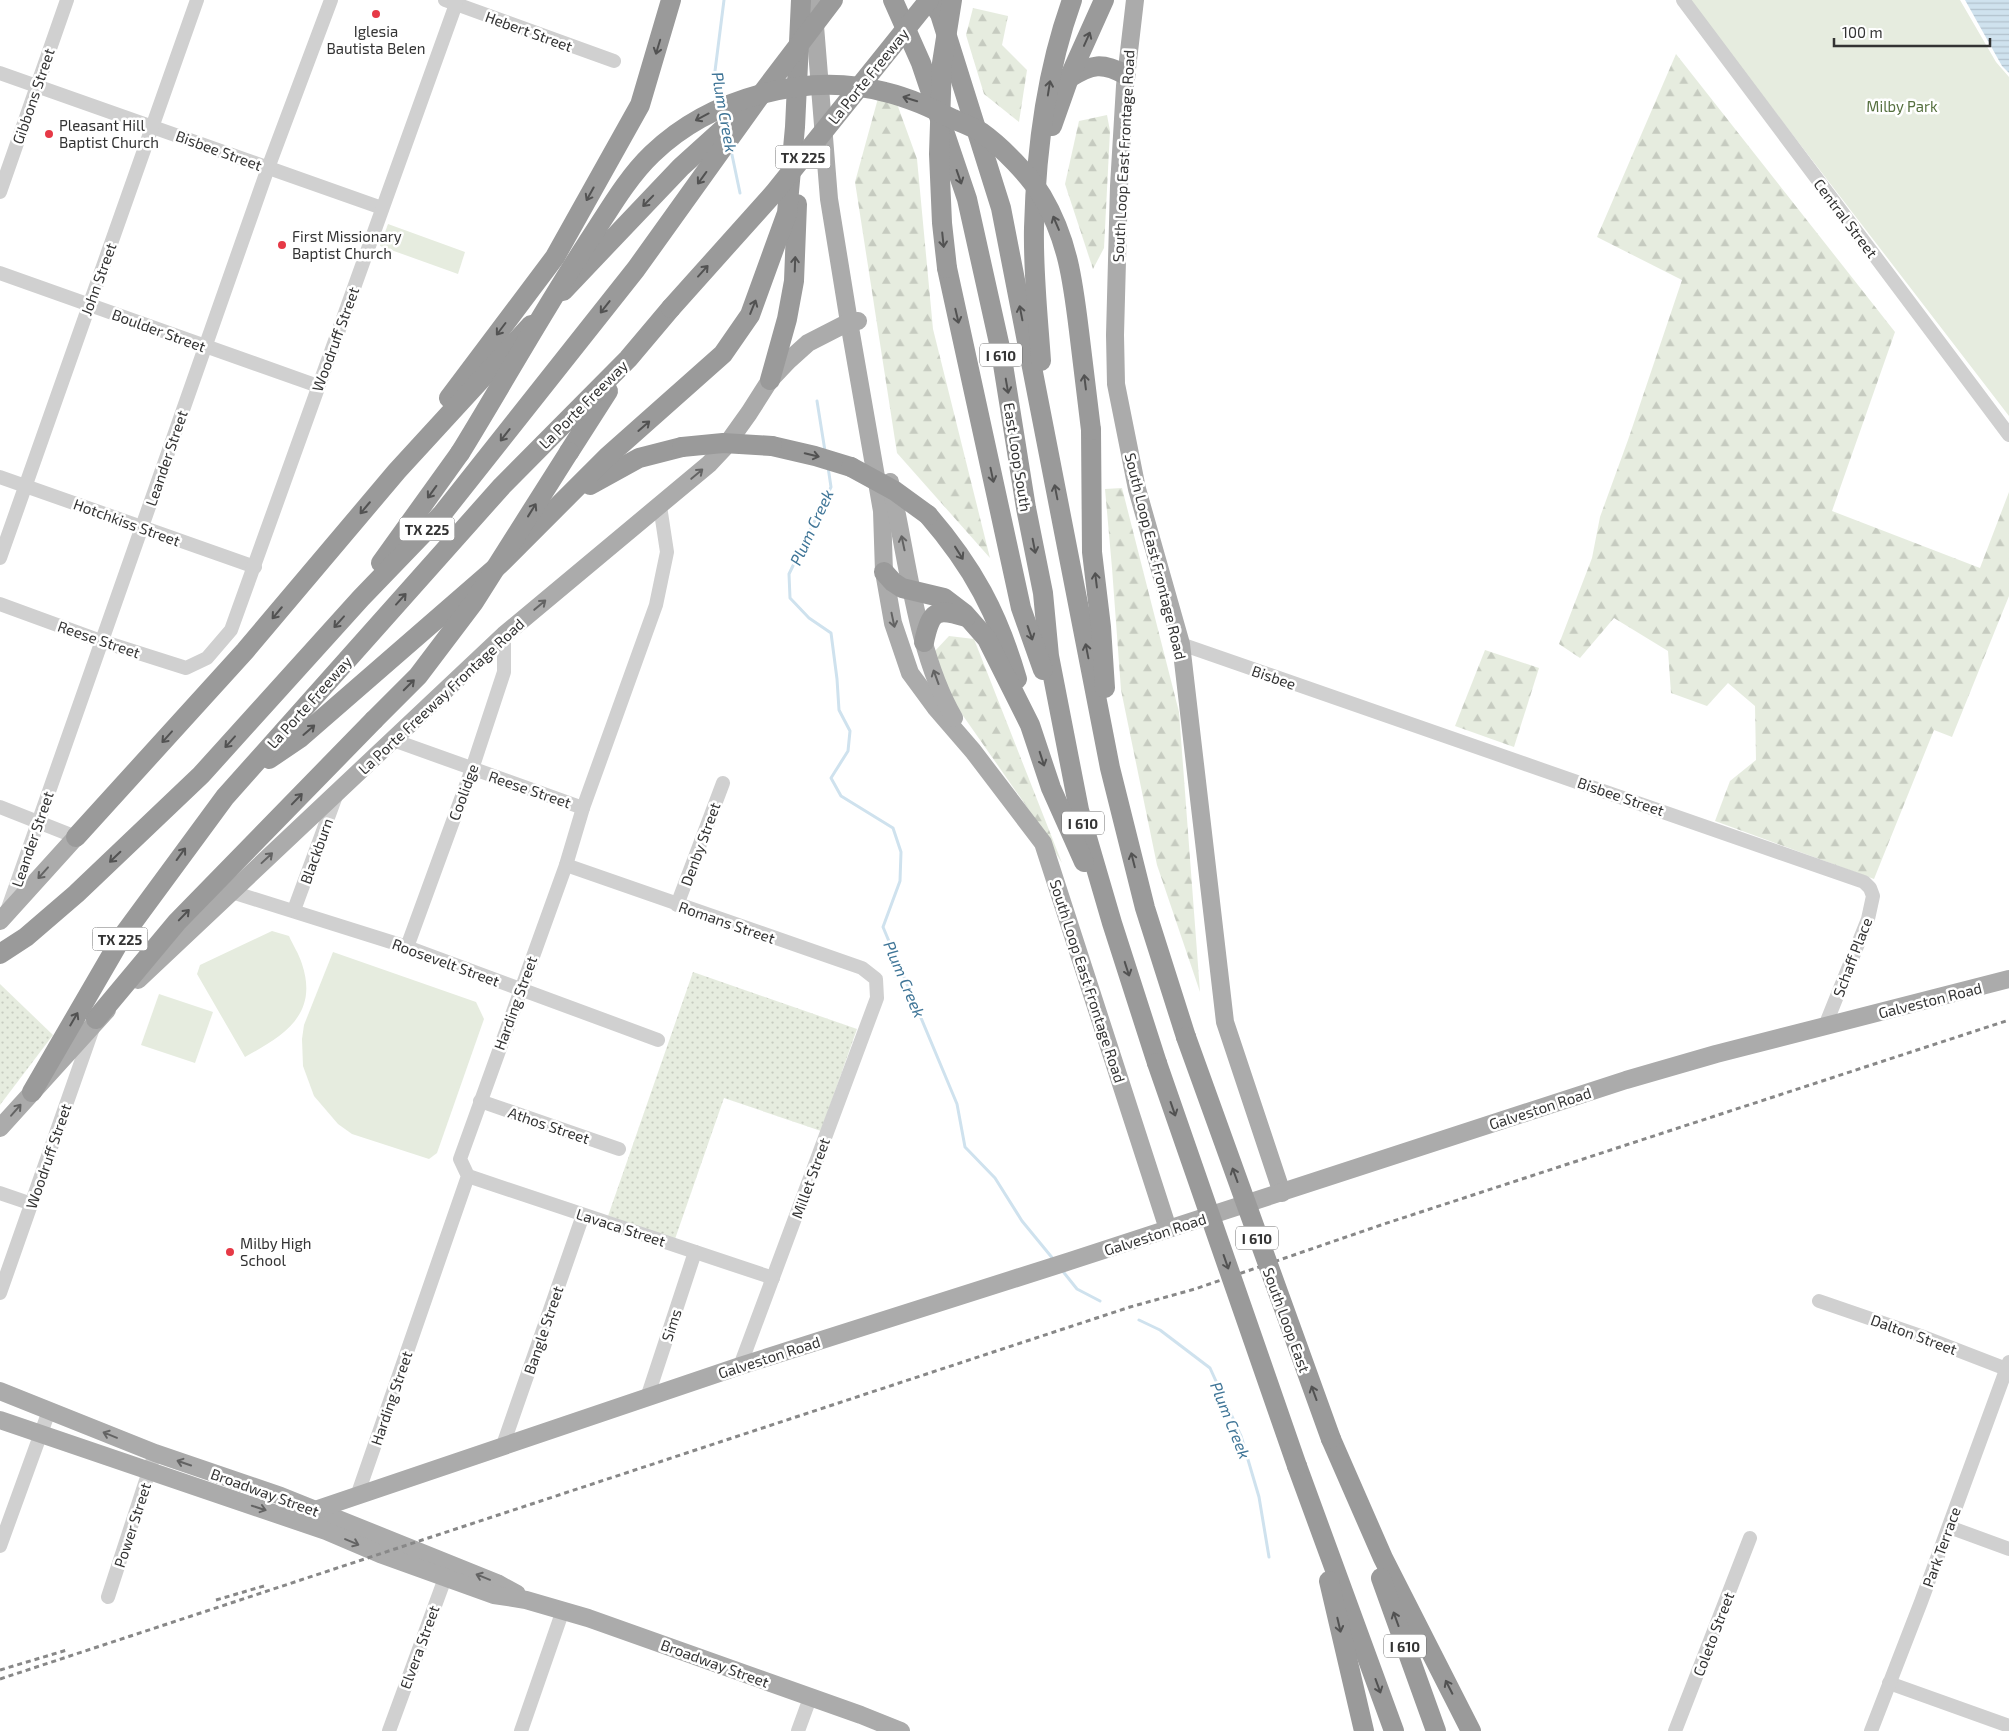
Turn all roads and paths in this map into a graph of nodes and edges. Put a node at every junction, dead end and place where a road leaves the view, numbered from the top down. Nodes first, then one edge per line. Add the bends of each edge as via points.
1 (67, 0) edge
2 (197, 0) edge
3 (331, 0) edge
4 (671, 0) edge
5 (801, 0) edge
6 (817, 0) edge
7 (831, 0) edge
8 (893, 0) edge
9 (1072, 0) edge
10 (1104, 0) edge
11 (1135, 0) edge
12 (1683, 0) edge
13 (450, 2) edge
14 (938, 3) edge
15 (614, 61) dead end
16 (0, 73) edge
17 (1126, 75) junction
18 (1069, 78) junction
19 (36, 85) junction
20 (760, 96) junction
21 (153, 126) junction
22 (795, 127) junction
23 (268, 168) junction
24 (1036, 170) junction
25 (0, 192) edge
26 (382, 208) junction
27 (0, 273) edge
28 (89, 304) junction
29 (854, 322) junction
30 (808, 344) junction
31 (205, 347) junction
32 (628, 359) junction
33 (770, 380) junction
34 (860, 383) junction
35 (318, 386) junction
36 (1044, 430) junction
37 (2009, 435) edge
38 (397, 471) junction
39 (0, 477) edge
40 (26, 486) junction
41 (660, 506) junction
42 (549, 516) junction
43 (142, 527) junction
44 (0, 558) edge
45 (255, 567) junction
46 (884, 572) junction
47 (913, 591) junction
48 (361, 598) junction
49 (0, 604) edge
50 (968, 618) junction
51 (504, 635) junction
52 (101, 642) junction
53 (924, 642) junction
54 (1181, 644) junction
55 (197, 663) joint
56 (1368, 709) joint
57 (1062, 722) junction
58 (1030, 724) junction
59 (393, 740) junction
60 (973, 751) junction
61 (1110, 768) junction
62 (472, 769) junction
63 (240, 779) junction
64 (723, 782) dead end
65 (337, 792) junction
66 (0, 807) edge
67 (583, 808) junction
68 (38, 821) junction
69 (76, 837) junction
70 (566, 865) junction
71 (1870, 888) joint
72 (232, 892) junction
73 (677, 905) junction
74 (1145, 908) joint
75 (294, 910) junction
76 (2, 919) edge
77 (1112, 923) junction
78 (407, 947) junction
79 (0, 954) edge
80 (2009, 979) edge
81 (876, 988) joint
82 (519, 990) junction
83 (96, 1019) junction
84 (1825, 1026) junction
85 (658, 1040) dead end
86 (32, 1092) junction
87 (480, 1101) junction
88 (0, 1128) edge
89 (619, 1150) dead end
90 (468, 1176) junction
91 (0, 1193) edge
92 (1282, 1193) junction
93 (32, 1204) junction
94 (583, 1215) junction
95 (1168, 1229) junction
96 (695, 1252) junction
97 (774, 1278) junction
98 (0, 1293) edge
99 (1819, 1301) dead end
100 (740, 1366) junction
101 (2008, 1367) edge
102 (0, 1391) edge
103 (647, 1398) junction
104 (49, 1411) junction
105 (0, 1420) edge
106 (41, 1434) junction
107 (504, 1446) junction
108 (155, 1453) junction
109 (149, 1472) junction
110 (357, 1496) junction
111 (315, 1510) joint
112 (331, 1517) junction
113 (1949, 1527) junction
114 (364, 1529) junction
115 (1750, 1538) dead end
116 (0, 1546) edge
117 (2009, 1549) edge
118 (1379, 1559) junction
119 (447, 1570) junction
120 (1333, 1576) junction
121 (108, 1597) dead end
122 (563, 1610) junction
123 (1889, 1683) junction
124 (810, 1698) junction
125 (2009, 1726) edge
126 (389, 1731) edge
127 (521, 1731) edge
128 (798, 1731) edge
129 (901, 1731) edge
130 (1364, 1731) edge
131 (1394, 1731) edge
132 (1436, 1731) edge
133 (1471, 1731) edge
134 (1676, 1731) edge
135 (1870, 1731) edge

1 - 19 street, Gibbons Street
2 - 21 street, John Street
3 - 23 street, Leander Street
4 -> 38 highway via 640,105 555,257
5 - 22 highway
6 - 29 main road, South Loop East Frontage Road via 815,26 829,199
7 - 20 highway, La Porte Freeway / TX 225, bridge
7 - 29 main road, South Loop East Frontage Road via 827,26
8 -> 57 highway, East Loop South / I 610 via 924,72 967,198 983,265 1043,592 1049,656
24 -> 9 highway via 1050,77
18 -> 10 highway
11 - 17 main road, South Loop East Frontage Road
12 - 37 street, Central Street
13 - 15 street, Hebert Street
13 - 26 street, Woodruff Street
32 -> 14 highway, La Porte Freeway / TX 225, bridge
36 -> 14 highway, East Loop South / I 610 via 1001,208
14 -> 57 highway, bridge via 942,63 939,154 946,268 1021,608
16 - 19 street, Bisbee Street
17 - 18 highway via 1098,65
17 - 54 main road, South Loop East Frontage Road via 1117,265 1116,384 1137,489
18 - 24 highway
19 - 21 street, Bisbee Street
19 - 25 street, Gibbons Street
20 -> 38 highway via 680,167
20 -> 48 highway, La Porte Freeway / TX 225 via 636,269 442,514
21 - 23 street, Bisbee Street
21 - 28 street, John Street
33 -> 22 highway via 794,281 797,206
42 -> 22 highway via 607,457 723,354 750,315 787,214
23 - 26 street, Bisbee Street
23 - 31 street, Leander Street
24 - 36 highway via 1034,230
26 - 35 street, Woodruff Street
27 - 28 street, Boulder Street
28 - 31 street, Boulder Street
28 - 40 street, John Street
29 - 30 main road, La Porte Freeway Frontage Road
29 - 34 main road, South Loop East Frontage Road
47 -> 29 main road, South Loop East Frontage Road
30 - 33 main road, La Porte Freeway Frontage Road
30 - 34 main road via 828,337 840,341 847,349
31 - 35 street, Boulder Street
31 - 43 street, Leander Street
63 -> 32 highway, La Porte Freeway / TX 225 via 502,486
83 -> 32 highway, bridge via 177,922 418,676 474,602
41 -> 33 main road, La Porte Freeway Frontage Road via 724,448
34 - 46 main road, South Loop East Frontage Road via 882,511
35 - 45 street, Woodruff Street
61 -> 36 highway, East Loop South / I 610
38 -> 69 highway via 245,650
39 - 40 street, Hotchkiss Street
40 - 43 street, Hotchkiss Street
40 - 44 street, John Street
51 -> 41 main road, La Porte Freeway Frontage Road
41 - 67 street, Harding Street via 667,552 656,605
42 -> 58 highway, bridge via 599,479 639,458 682,447 723,442 762,445 851,467 895,491 928,516 955,546 987,598 1010,655
63 -> 42 highway via 300,738 499,565
43 - 45 street, Hotchkiss Street
43 - 52 street, Leander Street
45 - 55 street, Woodruff Street via 231,630 207,658
46 - 47 highway via 902,588
46 -> 60 main road, South Loop East Frontage Road via 893,623 910,673
47 - 50 highway via 944,598
47 - 53 main road, South Loop East Frontage Road
61 -> 48 highway, bridge via 1101,627 1092,552 1091,430 1067,250 1054,218 1028,175 980,132 922,103 884,91 845,85 810,85 775,91 715,110 696,120 653,153 628,181 460,453 380,563
48 -> 79 highway, La Porte Freeway / TX 225 via 200,775 76,894
49 - 52 street, Reese Street
50 - 53 highway via 941,612 928,625
50 - 58 highway via 987,639
51 - 59 main road, La Porte Freeway Frontage Road
51 - 62 street, Coolidge via 504,672
52 - 55 street, Reese Street via 186,668
52 - 68 street, Leander Street
60 -> 53 main road, South Loop East Frontage Road via 944,701
54 - 56 street, Bisbee
54 - 92 main road, South Loop East Frontage Road via 1225,1022
56 - 71 street, Bisbee Street via 1852,876
57 - 77 highway, East Loop South / I 610 via 1079,810
58 -> 77 highway via 1051,788
59 - 62 street, Reese Street
59 - 65 main road, La Porte Freeway Frontage Road
60 - 95 main road, South Loop East Frontage Road via 1043,843
74 -> 61 highway, East Loop South / I 610
62 - 67 street, Reese Street
62 - 78 street, Coolidge
86 -> 63 highway, La Porte Freeway / TX 225 via 122,936
64 - 73 street, Denby Street
72 -> 65 main road, La Porte Freeway Frontage Road
65 - 75 street, Blackburn
66 - 68 street
67 - 70 street, Harding Street
68 - 69 street
68 - 76 street, Leander Street
69 -> 76 main road
70 - 73 street, Romans Street
70 - 82 street, Harding Street
71 - 84 street, Schaff Place via 1872,896 1868,919
72 - 75 street, Roosevelt Street
72 - 83 main road, La Porte Freeway Frontage Road
73 - 81 street, Romans Street via 862,968 876,979
118 -> 74 highway, South Loop East / I 610, bridge via 1331,1439 1186,1037
75 - 78 street, Roosevelt Street
77 -> 120 highway, I 610, bridge
78 - 82 street, Roosevelt Street
80 - 84 main road, Galveston Road
81 - 97 street, Millet Street via 877,998
82 - 85 street, Roosevelt Street
82 - 87 street, Harding Street
83 - 86 main road, La Porte Freeway Frontage Road
83 - 93 street, Woodruff Street
84 - 92 main road, Galveston Road via 1626,1080
88 -> 86 main road
87 - 89 street, Athos Street
87 - 90 street, Harding Street via 460,1159
90 - 94 street, Lavaca Street
90 - 110 street, Harding Street
91 - 93 street
92 - 95 main road, Galveston Road
93 - 98 street, Woodruff Street
94 - 96 street, Lavaca Street
94 - 107 street, Bangle Street
95 - 100 main road, Galveston Road
96 - 97 street, Lavaca Street
96 - 103 street, Sims
97 - 100 street, Millet Street
99 - 101 street, Dalton Street
100 - 103 main road, Galveston Road
101 - 113 street, Park Terrace
102 - 104 main road, Broadway Street
103 - 107 main road, Galveston Road
104 - 106 street
108 -> 104 main road, Broadway Street
105 - 106 main road, Broadway Street
106 - 109 main road, Broadway Street
106 - 116 street
107 - 110 main road, Galveston Road
108 - 109 street, Power Street
111 -> 108 main road, Broadway Street
109 -> 112 main road, Broadway Street
109 - 121 street, Power Street
110 - 112 main road, Galveston Road
110 - 114 main road via 358,1518
111 - 112 main road, Galveston Road
112 - 114 main road, Broadway Street
112 -> 119 main road, Broadway Street via 380,1554
113 - 117 street
113 - 123 street, Park Terrace
114 - 119 main road, Broadway Street
115 - 134 street, Coleto Street
132 -> 118 highway, South Loop East / I 610
133 -> 118 highway
119 - 122 main road, Broadway Street via 494,1595
119 - 126 street, Elvera Street
120 -> 130 highway
120 -> 131 highway, I 610
122 - 124 main road, Broadway Street
122 - 127 street
123 - 125 street
123 - 135 street, Park Terrace
124 - 128 street
124 - 129 main road, Broadway Street

